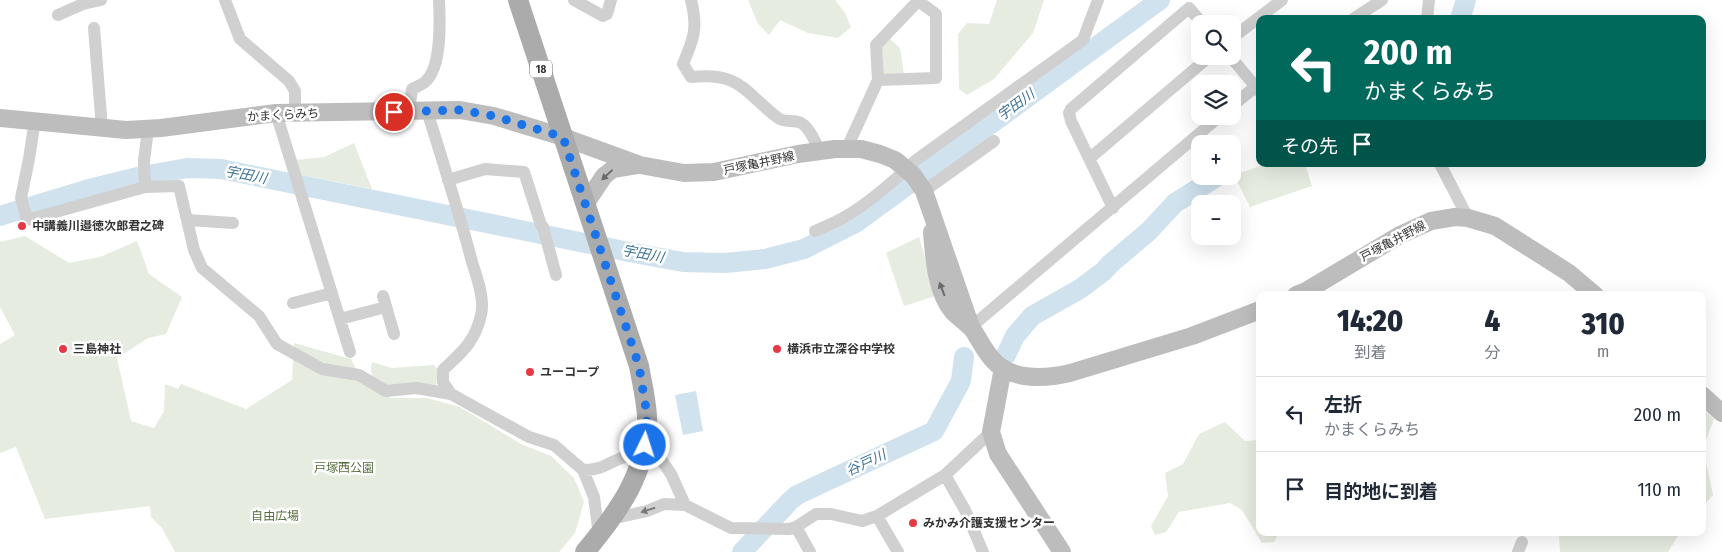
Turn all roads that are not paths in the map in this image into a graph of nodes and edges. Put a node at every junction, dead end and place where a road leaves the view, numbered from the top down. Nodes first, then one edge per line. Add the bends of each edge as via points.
1 (101, 0) edge
2 (225, 0) edge
3 (438, 0) edge
4 (518, 0) edge
5 (574, 0) edge
6 (611, 0) edge
7 (691, 0) edge
8 (1098, 0) edge
9 (1282, 0) edge
10 (1382, 0) edge
11 (1429, 0) edge
12 (1195, 15) edge
13 (1262, 15) edge
14 (1359, 15) edge
15 (1427, 15) edge
16 (58, 16) dead end
17 (1256, 20) edge
18 (94, 28) dead end
19 (1241, 31) edge
20 (1199, 65) edge
21 (1238, 65) edge
22 (878, 80) junction
23 (1256, 85) edge
24 (1256, 88) edge
25 (1241, 99) edge
26 (409, 111) junction
27 (427, 111) junction
28 (276, 113) junction
29 (295, 113) junction
30 (0, 118) edge
31 (34, 120) junction
32 (1210, 125) edge
33 (102, 128) junction
34 (148, 129) junction
35 (563, 137) junction
36 (994, 141) dead end
37 (848, 148) junction
38 (820, 152) junction
39 (1090, 158) junction
40 (640, 165) junction
41 (1442, 167) edge
42 (448, 180) junction
43 (916, 180) junction
44 (145, 184) junction
45 (586, 203) junction
46 (1113, 208) junction
47 (1468, 218) junction
48 (188, 220) junction
49 (233, 223) dead end
50 (815, 231) dead end
51 (556, 275) dead end
52 (1306, 291) edge
53 (1590, 291) edge
54 (332, 293) junction
55 (293, 304) dead end
56 (1256, 312) edge
57 (340, 319) junction
58 (971, 328) junction
59 (394, 334) dead end
60 (350, 352) dead end
61 (1002, 368) junction
62 (451, 394) junction
63 (1706, 398) edge
64 (1722, 413) edge
65 (991, 432) junction
66 (643, 456) junction
67 (583, 470) junction
68 (945, 475) junction
69 (685, 505) junction
70 (877, 516) junction
71 (611, 519) junction
72 (796, 527) junction
73 (599, 535) junction
74 (584, 552) edge
75 (810, 552) edge
76 (898, 552) edge
77 (983, 552) edge
78 (1062, 552) edge

1 - 16 street via 83,4
2 - 29 street via 240,39 289,81 294,91
3 - 26 street via 440,35 432,72 426,82 412,89
4 - 35 main road, 18
5 - 6 street via 603,16 607,14
7 - 38 street via 696,19 693,39 683,64 691,77 726,78 743,87 780,120 800,123 815,139
8 - 43 street via 1083,40 953,133
9 - 13 street
10 - 14 street
11 - 15 street
12 - 39 street via 1189,8 1069,113
17 - 19 street
18 - 33 street
20 - 39 street
21 - 23 street
22 - 22 street via 876,45 918,1 936,14 936,78
22 - 37 street
24 - 25 street
26 - 27 main road, かまくらみち
26 - 29 main road, かまくらみち
27 - 35 main road, かまくらみち via 460,110 494,116
27 - 42 street
28 - 29 main road, かまくらみち
28 - 34 main road, かまくらみち
28 - 54 street
30 - 31 main road, かまくらみち
31 - 33 main road, かまくらみち
31 - 44 street via 21,198 27,220
32 - 46 street
33 - 34 main road, かまくらみち
34 - 44 street
35 - 40 main road, 戸塚亀井野線
35 - 45 main road, 18
36 - 43 street
37 - 38 main road, 戸塚亀井野線
37 - 43 main road, 戸塚亀井野線 via 895,160
38 - 40 main road, 戸塚亀井野線 via 714,172 684,173
39 - 46 street
40 -> 45 main road via 613,169 604,176
41 - 47 street
42 - 51 street via 484,168 524,172
42 - 62 street via 480,291 482,313 469,346 443,370 443,382
43 - 50 street
43 - 58 main road via 931,210
44 - 48 street via 179,186
45 - 66 main road, 18 via 641,373 647,415
46 - 58 street
47 - 52 main road, 戸塚亀井野線 via 1431,221
47 - 53 main road, 戸塚亀井野線 via 1495,226
48 - 49 street
48 - 62 street via 194,250 202,268 259,316 277,344 322,369 359,375 386,391 416,388
54 - 55 street
54 - 57 street
56 - 61 main road via 1192,336 1055,376 1037,378
57 - 59 street via 384,302
57 - 60 street
58 - 61 main road via 992,360
61 - 65 main road
62 - 67 street via 529,437 554,445
63 - 64 main road
65 - 68 street
65 - 78 main road via 998,454
66 - 67 street via 627,456 601,468
66 - 69 street via 660,458
66 - 71 main road, 18 via 632,486
67 - 73 street via 594,497
68 - 70 street
68 - 77 street
69 -> 71 street via 664,504
69 - 72 street via 731,528
70 - 72 street via 862,521 816,514
70 - 76 street
71 - 73 main road, 18
72 - 75 street
73 - 74 main road, 18

